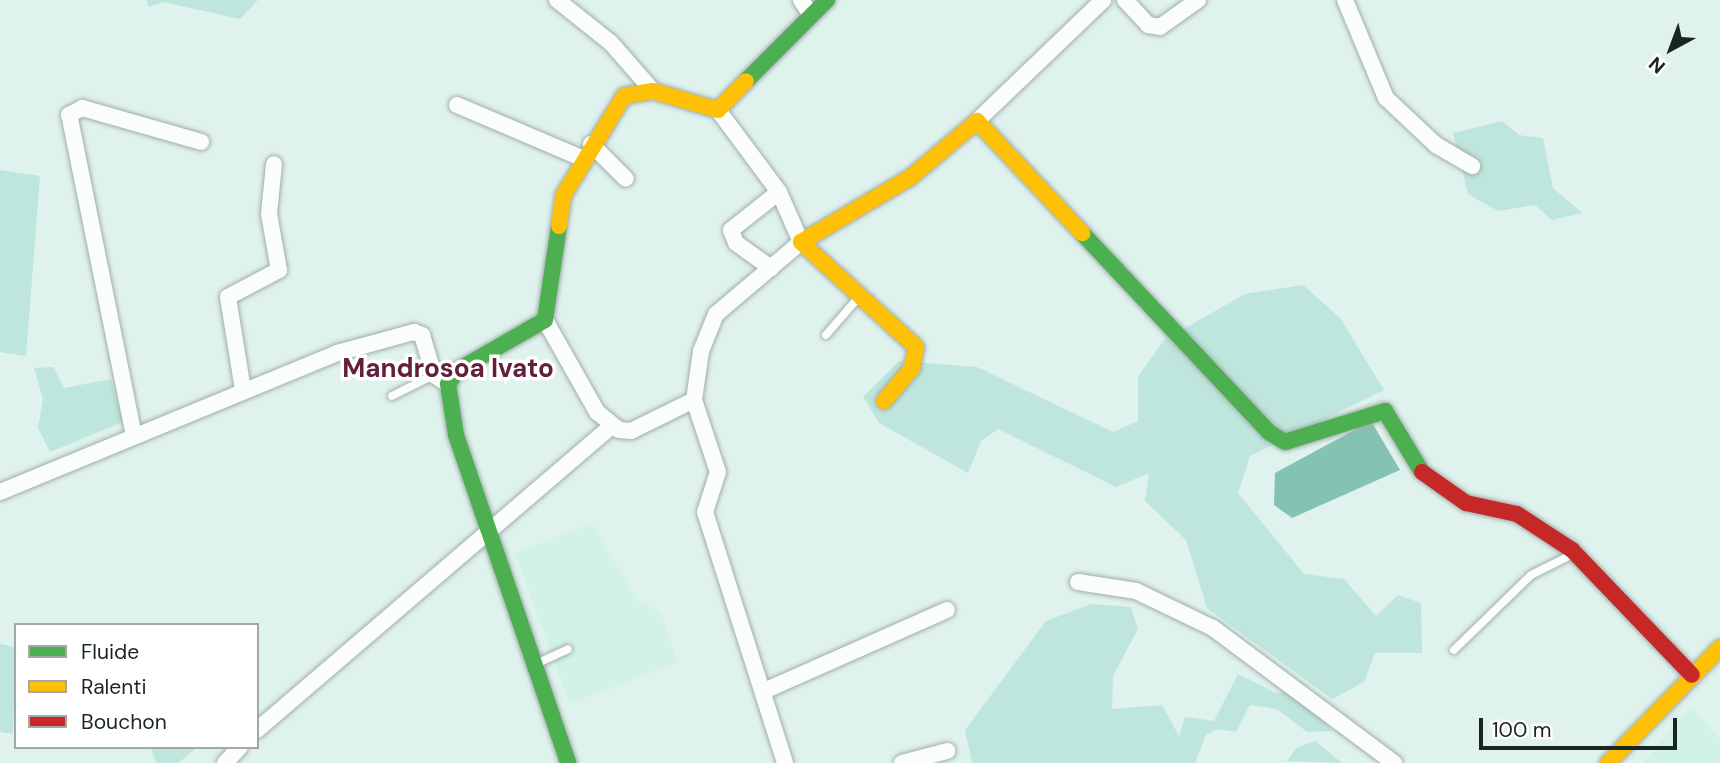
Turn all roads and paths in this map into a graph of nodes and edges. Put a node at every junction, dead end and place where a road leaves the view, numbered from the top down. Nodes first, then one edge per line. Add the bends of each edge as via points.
1 (557, 0) edge
2 (801, 0) edge
3 (827, 0) edge
4 (1103, 0) edge
5 (1125, 0) edge
6 (1198, 0) edge
7 (1345, 0) edge
8 (811, 15) junction
9 (653, 91) junction
10 (457, 105) dead end
11 (718, 110) junction
12 (977, 121) junction
13 (201, 142) dead end
14 (590, 144) junction
15 (581, 158) junction
16 (274, 164) dead end
17 (1472, 166) dead end
18 (626, 179) dead end
19 (779, 192) junction
20 (801, 242) junction
21 (771, 268) junction
22 (860, 296) junction
23 (545, 320) junction
24 (826, 335) dead end
25 (441, 380) junction
26 (243, 390) junction
27 (391, 396) dead end
28 (694, 400) junction
29 (884, 401) dead end
30 (612, 426) junction
31 (134, 436) junction
32 (0, 492) edge
33 (490, 529) junction
34 (1576, 553) junction
35 (1078, 582) dead end
36 (947, 610) dead end
37 (1720, 648) edge
38 (568, 649) dead end
39 (1454, 650) dead end
40 (536, 664) junction
41 (1692, 675) junction
42 (764, 691) junction
43 (259, 728) edge
44 (238, 749) edge
45 (947, 751) dead end
46 (225, 763) edge
47 (568, 763) edge
48 (785, 763) edge
49 (902, 763) edge
50 (1394, 763) edge
51 (1608, 763) edge

1 - 9 street via 611,43
2 - 8 street
3 - 8 street
4 - 12 street
5 - 6 street via 1148,25 1160,27
7 - 17 street via 1386,98 1436,145
8 - 11 street
9 - 11 street
9 - 14 street via 624,96
10 - 15 street
11 - 19 street
12 - 20 street via 911,177
12 - 34 street via 1270,433 1285,442 1385,411 1403,447 1442,490 1466,503 1517,514
13 - 31 street via 82,108 69,115
14 - 15 street
14 - 18 street
15 - 23 street via 554,235
16 - 26 street via 269,214 279,270 228,297
19 - 20 street
19 - 21 street via 730,230 736,243
20 - 21 street
20 - 22 street
21 - 28 street via 716,314 701,351
22 - 24 lane
22 - 29 street via 916,347 912,368
23 - 25 street
23 - 30 street via 597,412
25 - 26 street via 422,335 414,332 337,353
25 - 27 lane
25 - 33 street
26 - 31 street
28 - 30 street via 631,431
28 - 42 street via 718,472 705,512
30 - 33 street
31 - 32 street
33 - 40 street
33 - 43 street
34 - 39 lane via 1531,575
34 - 41 street
35 - 50 street via 1136,591 1213,628
36 - 42 street
37 - 41 street
38 - 40 lane
40 - 47 street
41 - 51 street
42 - 48 street
44 - 46 street
45 - 49 street

